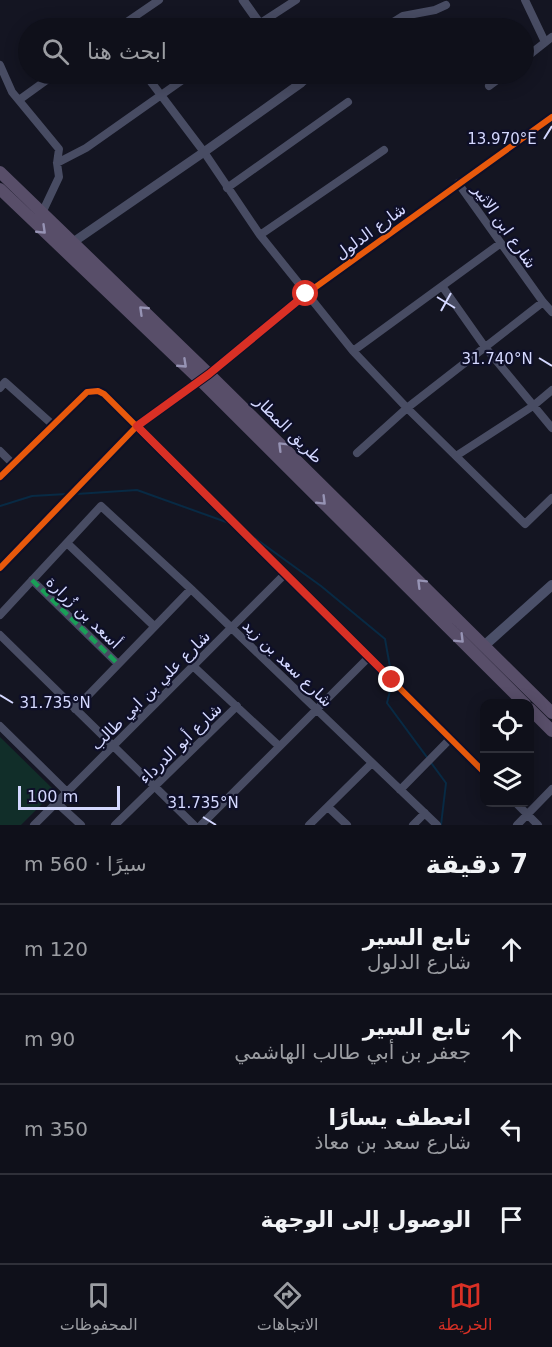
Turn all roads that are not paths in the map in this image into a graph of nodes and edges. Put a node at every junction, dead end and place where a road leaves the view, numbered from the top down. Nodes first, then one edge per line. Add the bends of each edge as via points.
1 (159, 0) edge
2 (243, 0) edge
3 (296, 0) edge
4 (525, 0) edge
5 (446, 5) dead end
6 (133, 18) edge
7 (254, 18) edge
8 (271, 18) edge
9 (400, 18) edge
10 (534, 18) edge
11 (534, 19) edge
12 (552, 37) edge
13 (545, 42) junction
14 (534, 51) edge
15 (0, 65) edge
16 (41, 84) edge
17 (153, 84) edge
18 (177, 84) edge
19 (298, 84) edge
20 (492, 84) edge
21 (489, 86) dead end
22 (161, 95) junction
23 (19, 100) junction
24 (348, 102) dead end
25 (552, 117) edge
26 (384, 150) dead end
27 (204, 152) junction
28 (57, 163) junction
29 (0, 172) edge
30 (458, 183) junction
31 (227, 188) junction
32 (0, 189) edge
33 (15, 195) junction
34 (42, 213) junction
35 (260, 235) junction
36 (501, 243) junction
37 (67, 245) junction
38 (442, 286) junction
39 (306, 294) junction
40 (543, 302) junction
41 (552, 312) edge
42 (484, 347) junction
43 (353, 351) junction
44 (205, 377) junction
45 (0, 388) edge
46 (552, 390) edge
47 (533, 406) junction
48 (407, 408) junction
49 (52, 425) junction
50 (137, 426) junction
51 (552, 428) edge
52 (0, 451) edge
53 (357, 453) dead end
54 (456, 456) junction
55 (13, 464) junction
56 (0, 477) edge
57 (552, 498) edge
58 (67, 543) junction
59 (0, 568) edge
60 (285, 574) junction
61 (32, 580) junction
62 (552, 585) edge
63 (191, 589) junction
64 (0, 615) edge
65 (154, 626) junction
66 (231, 628) junction
67 (0, 635) edge
68 (485, 645) junction
69 (369, 657) junction
70 (118, 664) junction
71 (194, 666) junction
72 (520, 699) edge
73 (237, 706) junction
74 (75, 709) junction
75 (316, 709) junction
76 (534, 712) edge
77 (552, 713) edge
78 (0, 726) edge
79 (552, 731) edge
80 (451, 738) junction
81 (113, 746) junction
82 (279, 746) junction
83 (372, 763) junction
84 (480, 768) edge
85 (154, 787) junction
86 (552, 789) edge
87 (400, 790) junction
88 (67, 792) junction
89 (57, 803) junction
90 (328, 807) junction
91 (520, 807) edge
92 (424, 813) junction
93 (527, 814) junction
94 (34, 825) edge
95 (81, 825) edge
96 (115, 825) edge
97 (194, 825) edge
98 (201, 825) edge
99 (309, 825) edge
100 (347, 825) edge
101 (413, 825) edge
102 (437, 825) edge
103 (517, 825) edge
104 (538, 825) edge

1 - 6 street
2 - 7 street
3 - 8 street
4 - 10 street
5 - 9 street
11 - 13 street
12 - 13 street
13 - 14 street
15 - 23 street
16 - 23 street
17 - 22 street
18 - 22 street
19 - 27 street
20 - 21 street
22 - 27 street
22 - 28 street via 86,148
23 - 28 street via 59,149
24 - 31 street
25 - 30 street, شارع الدلول
26 - 35 street
27 - 31 street
27 - 37 street
28 - 34 street via 58,177
29 - 33 highway, طريق المطار
30 - 36 street, شارع ابن الاثير
30 - 39 street, شارع الدلول
31 - 35 street
32 - 33 highway, طريق المطار
33 - 34 highway, طريق المطار
33 -> 37 highway, طريق المطار
34 - 37 highway, طريق المطار
35 - 39 street
36 - 38 street
36 - 40 street, شارع ابن الاثير
37 - 44 highway, طريق المطار
38 - 42 street
38 - 43 street
39 - 43 street
39 - 44 street, شارع الدلول
40 - 41 street, شارع ابن الاثير
40 - 42 street
42 - 47 street
42 - 48 street
43 - 48 street
44 - 50 street, شارع الدلول
68 -> 44 highway, طريق المطار
44 -> 72 highway, طريق المطار
45 - 49 street via 6,382
46 - 47 street
47 - 51 street
47 - 54 street
48 - 53 street
48 - 54 street
49 - 50 street via 87,392 98,391
49 - 55 street
50 - 59 street, شارع الدلول
50 - 60 street
52 - 55 street
54 - 57 street via 525,524
55 - 56 street
58 - 61 street
58 - 63 street, شارع سعد بن زيد via 101,506
58 - 65 street
60 - 66 street, شارع علي بن ابي طالب
60 - 69 street
61 - 64 street
61 - 70 street, أسعد بن زُرارة
62 - 68 main road
63 - 65 street
63 - 66 street, شارع سعد بن زيد
65 - 70 street
66 - 71 street, شارع علي بن ابي طالب
66 - 75 street, شارع سعد بن زيد
67 - 74 street
68 - 77 highway, طريق المطار
69 - 75 street
69 - 80 street
70 - 74 street
71 - 73 street
71 - 81 street, شارع علي بن ابي طالب
73 - 82 street
73 - 85 street, شارع أبو الدرداء
74 - 81 street
75 - 82 street
75 - 83 street, شارع سعد بن زيد
76 - 79 highway
78 - 88 street
80 - 84 street
80 - 87 street
81 - 85 street
81 - 88 street, شارع علي بن ابي طالب
82 - 98 street
83 - 87 street, شارع سعد بن زيد
83 - 90 street
85 - 96 street, شارع أبو الدرداء
85 - 97 street
86 - 93 street
87 - 92 street, شارع سعد بن زيد
88 - 89 street, شارع علي بن ابي طالب
89 - 94 street, شارع علي بن ابي طالب
89 - 95 street
90 - 99 street
90 - 100 street
91 - 93 street
92 - 101 street
92 - 102 street, شارع سعد بن زيد
93 - 103 street
93 - 104 street

